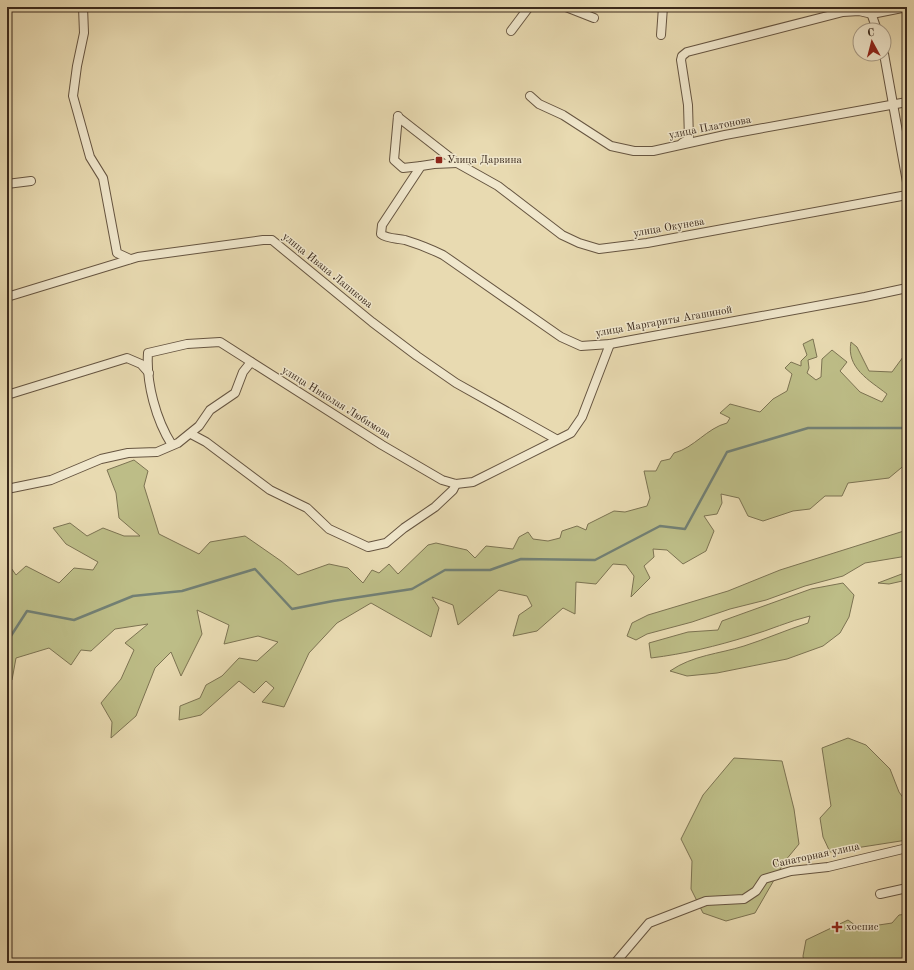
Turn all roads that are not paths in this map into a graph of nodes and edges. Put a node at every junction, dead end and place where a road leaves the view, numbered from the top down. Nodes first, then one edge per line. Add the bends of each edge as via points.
1 (83, 7) edge
2 (529, 7) edge
3 (566, 7) edge
4 (663, 7) edge
5 (907, 7) edge
6 (870, 9) edge
7 (594, 18) dead end
8 (874, 22) edge
9 (511, 31) dead end
10 (661, 35) dead end
11 (886, 62) edge
12 (530, 96) dead end
13 (907, 102) edge
14 (894, 105) junction
15 (689, 134) junction
16 (714, 138) junction
17 (677, 146) junction
18 (457, 163) junction
19 (421, 166) junction
20 (31, 181) dead end
21 (907, 182) edge
22 (7, 184) edge
23 (907, 195) edge
24 (115, 248) junction
25 (130, 259) junction
26 (107, 266) junction
27 (907, 288) edge
28 (7, 297) edge
29 (610, 344) junction
30 (251, 362) junction
31 (149, 373) junction
32 (7, 394) edge
33 (191, 434) junction
34 (556, 439) junction
35 (172, 445) junction
36 (456, 484) junction
37 (7, 489) edge
38 (907, 848) edge
39 (907, 888) edge
40 (880, 894) dead end
41 (615, 963) edge

1 - 24 street via 84,33 76,66 73,96 90,157 103,178
2 - 9 street
3 - 7 street
4 - 10 street
5 - 6 street
6 - 8 street
6 - 15 street via 843,12 687,52 681,60 688,105
11 - 14 street
12 - 17 street, улица Платонова via 539,104 563,115 611,146 634,151 653,151
13 - 14 street, улица Платонова
14 - 16 street, улица Платонова
14 - 21 street
15 - 16 street via 692,140
15 - 17 street via 689,139
16 - 17 street, улица Платонова
18 - 19 street
18 - 19 street, улица Окунева via 398,116 394,160 402,168
18 - 23 street, улица Окунева via 498,186 562,235 587,247 599,249 647,243
19 - 29 street, улица Маргариты Агашиной via 382,225 381,234 425,246 443,255 572,343 581,346
20 - 22 street
24 - 25 street via 117,253
24 - 26 street via 115,258
25 - 26 street, улица Ивана Лапикова
25 - 34 street, улица Ивана Лапикова via 192,248 272,240 417,356 463,387
26 - 28 street, улица Ивана Лапикова
27 - 29 street, улица Маргариты Агашиной
29 - 34 street via 580,421 571,433
30 - 31 street, улица Николая Любимова via 220,342 187,344 148,353
30 - 33 street via 235,393 210,410
30 - 36 street, улица Николая Любимова via 382,445 442,480
31 - 32 street via 141,364 127,358
31 - 35 street via 158,415
33 - 35 street
33 - 36 street via 206,442 270,490 307,508 329,530 368,547 386,543 435,508
34 - 36 street via 473,482
35 - 37 street via 157,452 128,453 101,460 51,480
38 - 41 street, Санаторная улица via 828,867 791,871 764,879 756,891 744,899 706,901 671,914 649,924
39 - 40 street

